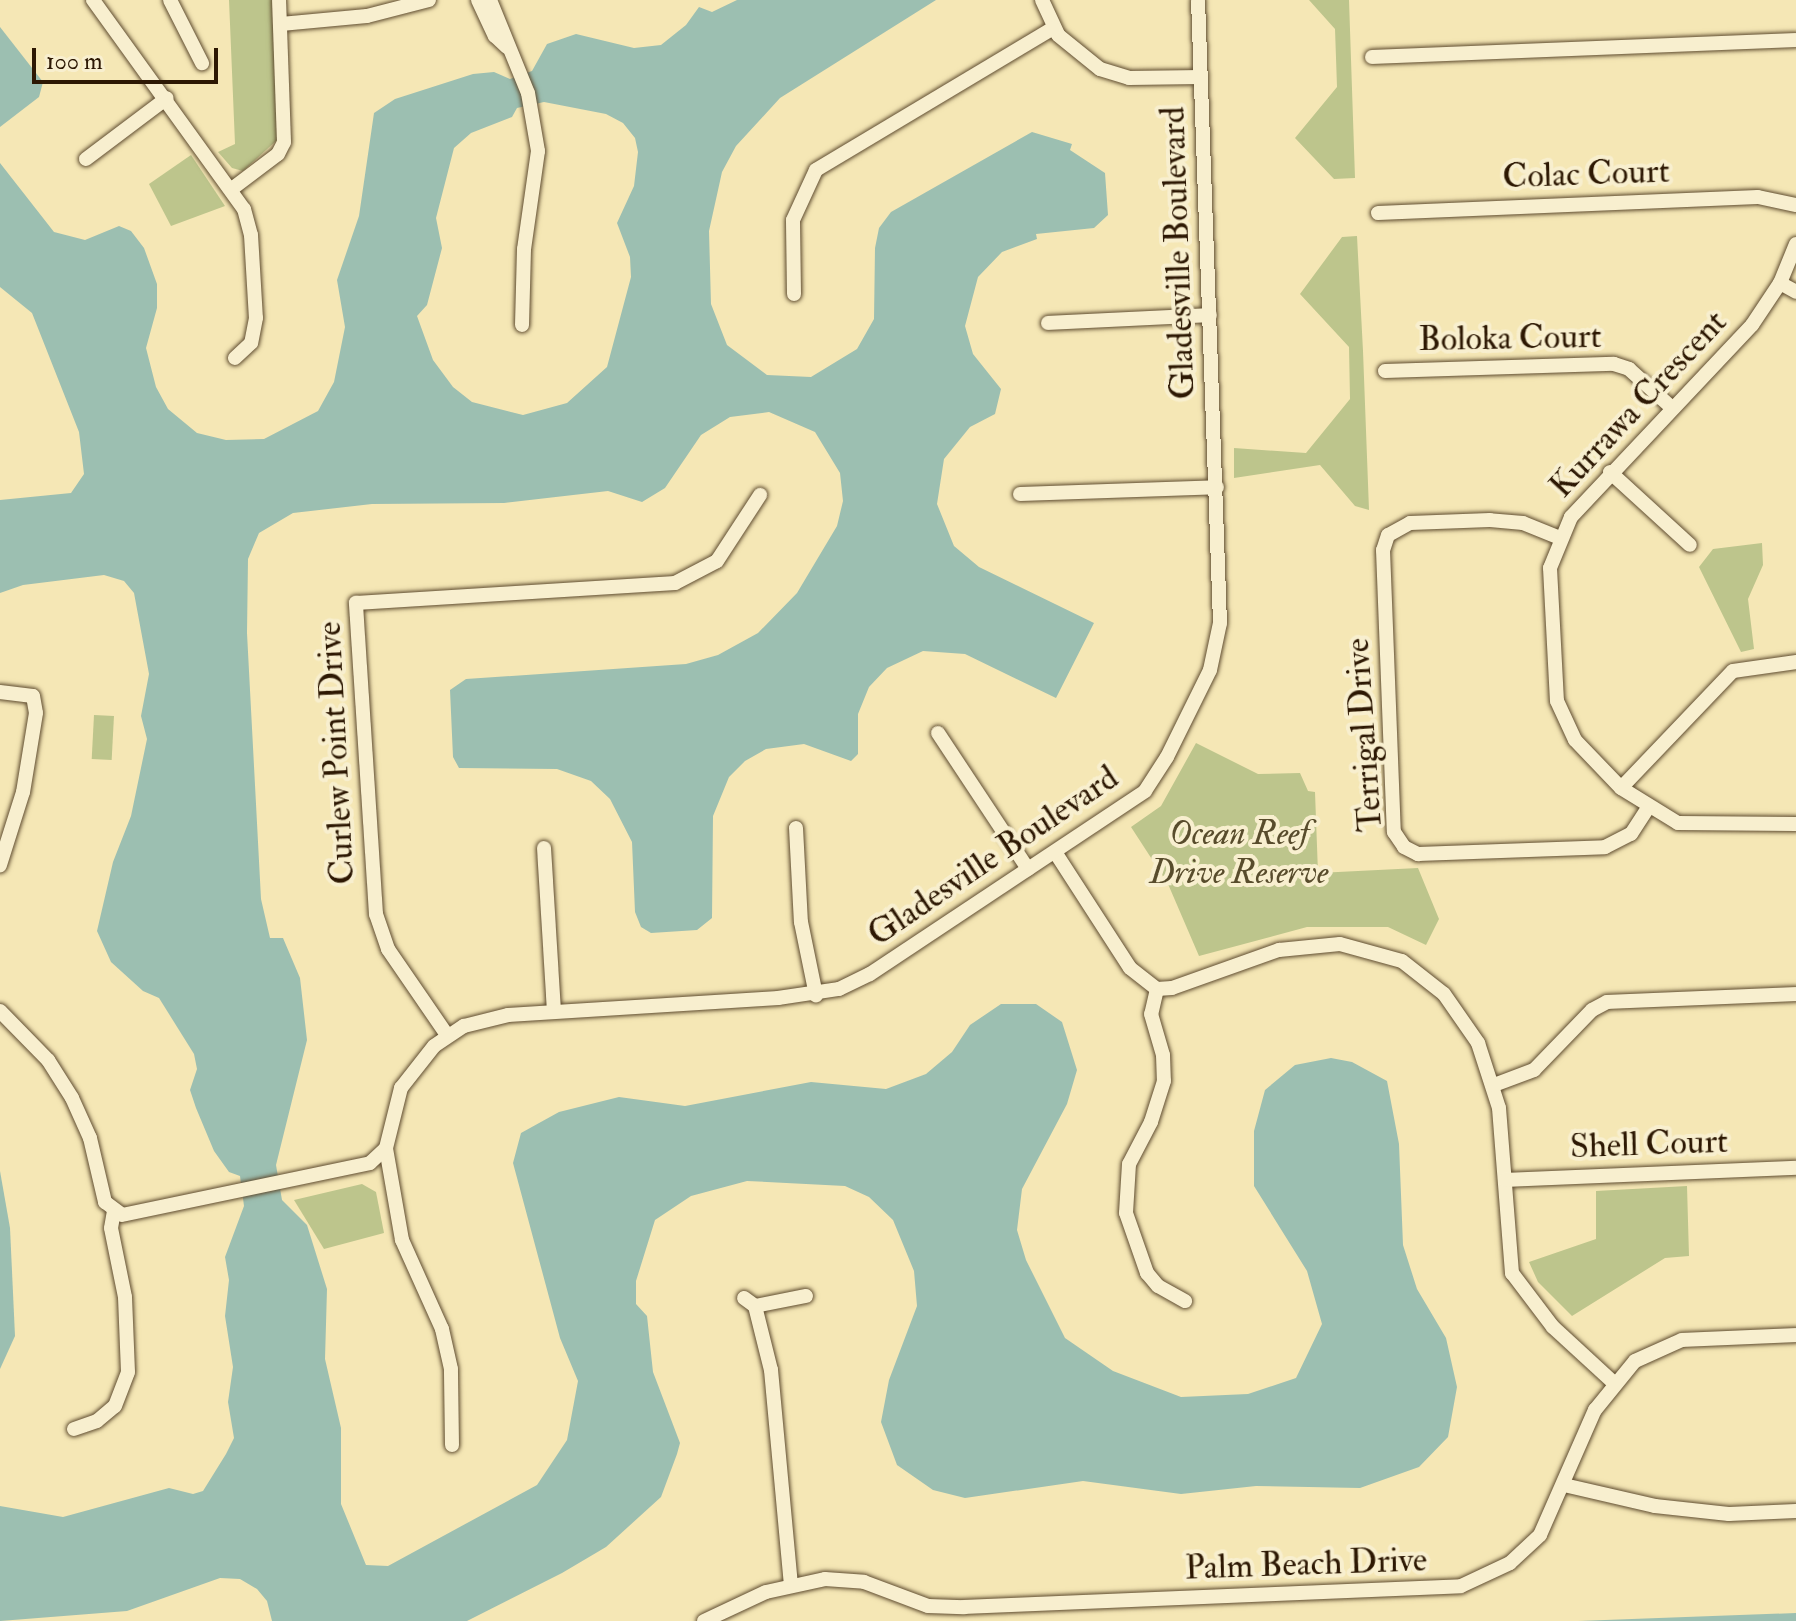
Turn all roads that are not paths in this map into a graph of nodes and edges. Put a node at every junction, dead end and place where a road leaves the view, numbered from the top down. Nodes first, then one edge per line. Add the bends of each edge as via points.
1 (93, 0) edge
2 (170, 0) edge
3 (279, 0) edge
4 (429, 0) edge
5 (478, 0) edge
6 (490, 0) edge
7 (1042, 0) edge
8 (1198, 0) edge
9 (281, 24) junction
10 (1053, 28) junction
11 (1796, 40) edge
12 (507, 47) junction
13 (1372, 57) dead end
14 (202, 63) dead end
15 (1201, 77) junction
16 (167, 98) junction
17 (86, 159) dead end
18 (233, 188) junction
19 (1796, 205) edge
20 (1378, 213) dead end
21 (1796, 244) edge
22 (1780, 283) junction
23 (1796, 292) edge
24 (794, 294) dead end
25 (1210, 315) junction
26 (1048, 323) dead end
27 (522, 325) dead end
28 (235, 358) dead end
29 (1385, 371) dead end
30 (1670, 406) junction
31 (1610, 472) junction
32 (1217, 487) junction
33 (1020, 494) dead end
34 (760, 495) dead end
35 (1560, 538) junction
36 (1690, 545) dead end
37 (1796, 662) edge
38 (0, 692) edge
39 (938, 733) dead end
40 (1621, 788) junction
41 (1648, 808) junction
42 (1796, 824) edge
43 (796, 828) dead end
44 (544, 848) dead end
45 (1055, 852) junction
46 (0, 865) edge
47 (1028, 869) junction
48 (1157, 989) junction
49 (1796, 994) edge
50 (816, 995) junction
51 (0, 1011) edge
52 (554, 1011) junction
53 (447, 1035) junction
54 (1494, 1085) junction
55 (386, 1148) junction
56 (1796, 1168) edge
57 (1505, 1180) junction
58 (114, 1211) junction
59 (806, 1296) dead end
60 (1185, 1301) dead end
61 (1796, 1335) edge
62 (1614, 1383) junction
63 (74, 1429) dead end
64 (452, 1445) dead end
65 (1564, 1485) junction
66 (1796, 1511) edge
67 (791, 1585) junction
68 (704, 1621) edge

1 - 16 street
2 - 14 street
3 - 9 street
4 - 9 street via 367,16
5 - 12 street via 495,36
6 - 12 street
7 - 10 street
8 - 15 street, Gladesville Boulevard
9 - 18 street via 284,142 278,154
10 - 15 street via 1077,54 1109,73
10 - 24 street via 816,170 793,220
11 - 13 street
12 - 27 street via 531,106 538,151 524,249
15 - 25 street, Gladesville Boulevard
16 - 17 street
16 - 18 street
18 - 28 street via 250,229 257,309 251,343
19 - 20 street, Colac Court via 1758,197
21 - 22 street, Kurrawa Crescent
22 - 23 street
22 - 30 street, Kurrawa Crescent via 1752,325
25 - 26 street
25 - 32 street, Gladesville Boulevard
29 - 30 street, Boloka Court via 1614,364 1635,374
30 - 31 street, Kurrawa Crescent
31 - 35 street, Kurrawa Crescent
31 - 36 street
32 - 33 street
32 - 45 street, Gladesville Boulevard via 1220,623 1210,670 1145,791
34 - 53 street, Curlew Point Drive via 717,561 675,583 356,603 376,914 388,949
35 - 40 street, Kurrawa Crescent via 1550,568 1557,701 1575,740
35 - 41 street, Terrigal Drive via 1523,523 1490,520 1410,523 1388,535 1383,550 1394,832 1404,847 1418,854 1605,847 1631,834
37 - 40 street via 1733,671
38 - 46 street via 33,696 36,713 23,792
39 - 47 street
40 - 41 street, Kurrawa Crescent
41 - 42 street, Kurrawa Crescent via 1678,823 1713,827
43 - 50 street via 801,922
44 - 52 street
45 - 47 street, Gladesville Boulevard
45 - 48 street via 1130,968
47 - 50 street, Gladesville Boulevard via 870,974
48 - 54 street via 1279,950 1340,944 1371,949 1402,961 1444,994 1478,1043
48 - 60 street via 1151,1014 1164,1081 1129,1164 1126,1213 1147,1273
49 - 54 street via 1607,1002 1592,1010 1534,1070
50 - 52 street, Gladesville Boulevard
51 - 58 street via 48,1060 72,1098 90,1138 105,1202
52 - 53 street, Gladesville Boulevard via 481,1020
53 - 55 street, Gladesville Boulevard via 401,1088
54 - 57 street
55 - 58 street via 370,1163 130,1215
55 - 64 street via 402,1240 442,1329 451,1369
56 - 57 street, Shell Court
57 - 62 street via 1508,1251 1518,1283 1553,1327
58 - 63 street via 128,1372 115,1406 97,1421
59 - 67 street via 749,1302 771,1370
61 - 62 street, Palm Beach Drive via 1682,1340 1643,1357
62 - 65 street, Palm Beach Drive via 1587,1426
65 - 66 street via 1655,1506 1729,1514
65 - 67 street, Palm Beach Drive via 1548,1523 1530,1547 1487,1577 1446,1588 964,1607 928,1606 847,1579
67 - 68 street, Palm Beach Drive

